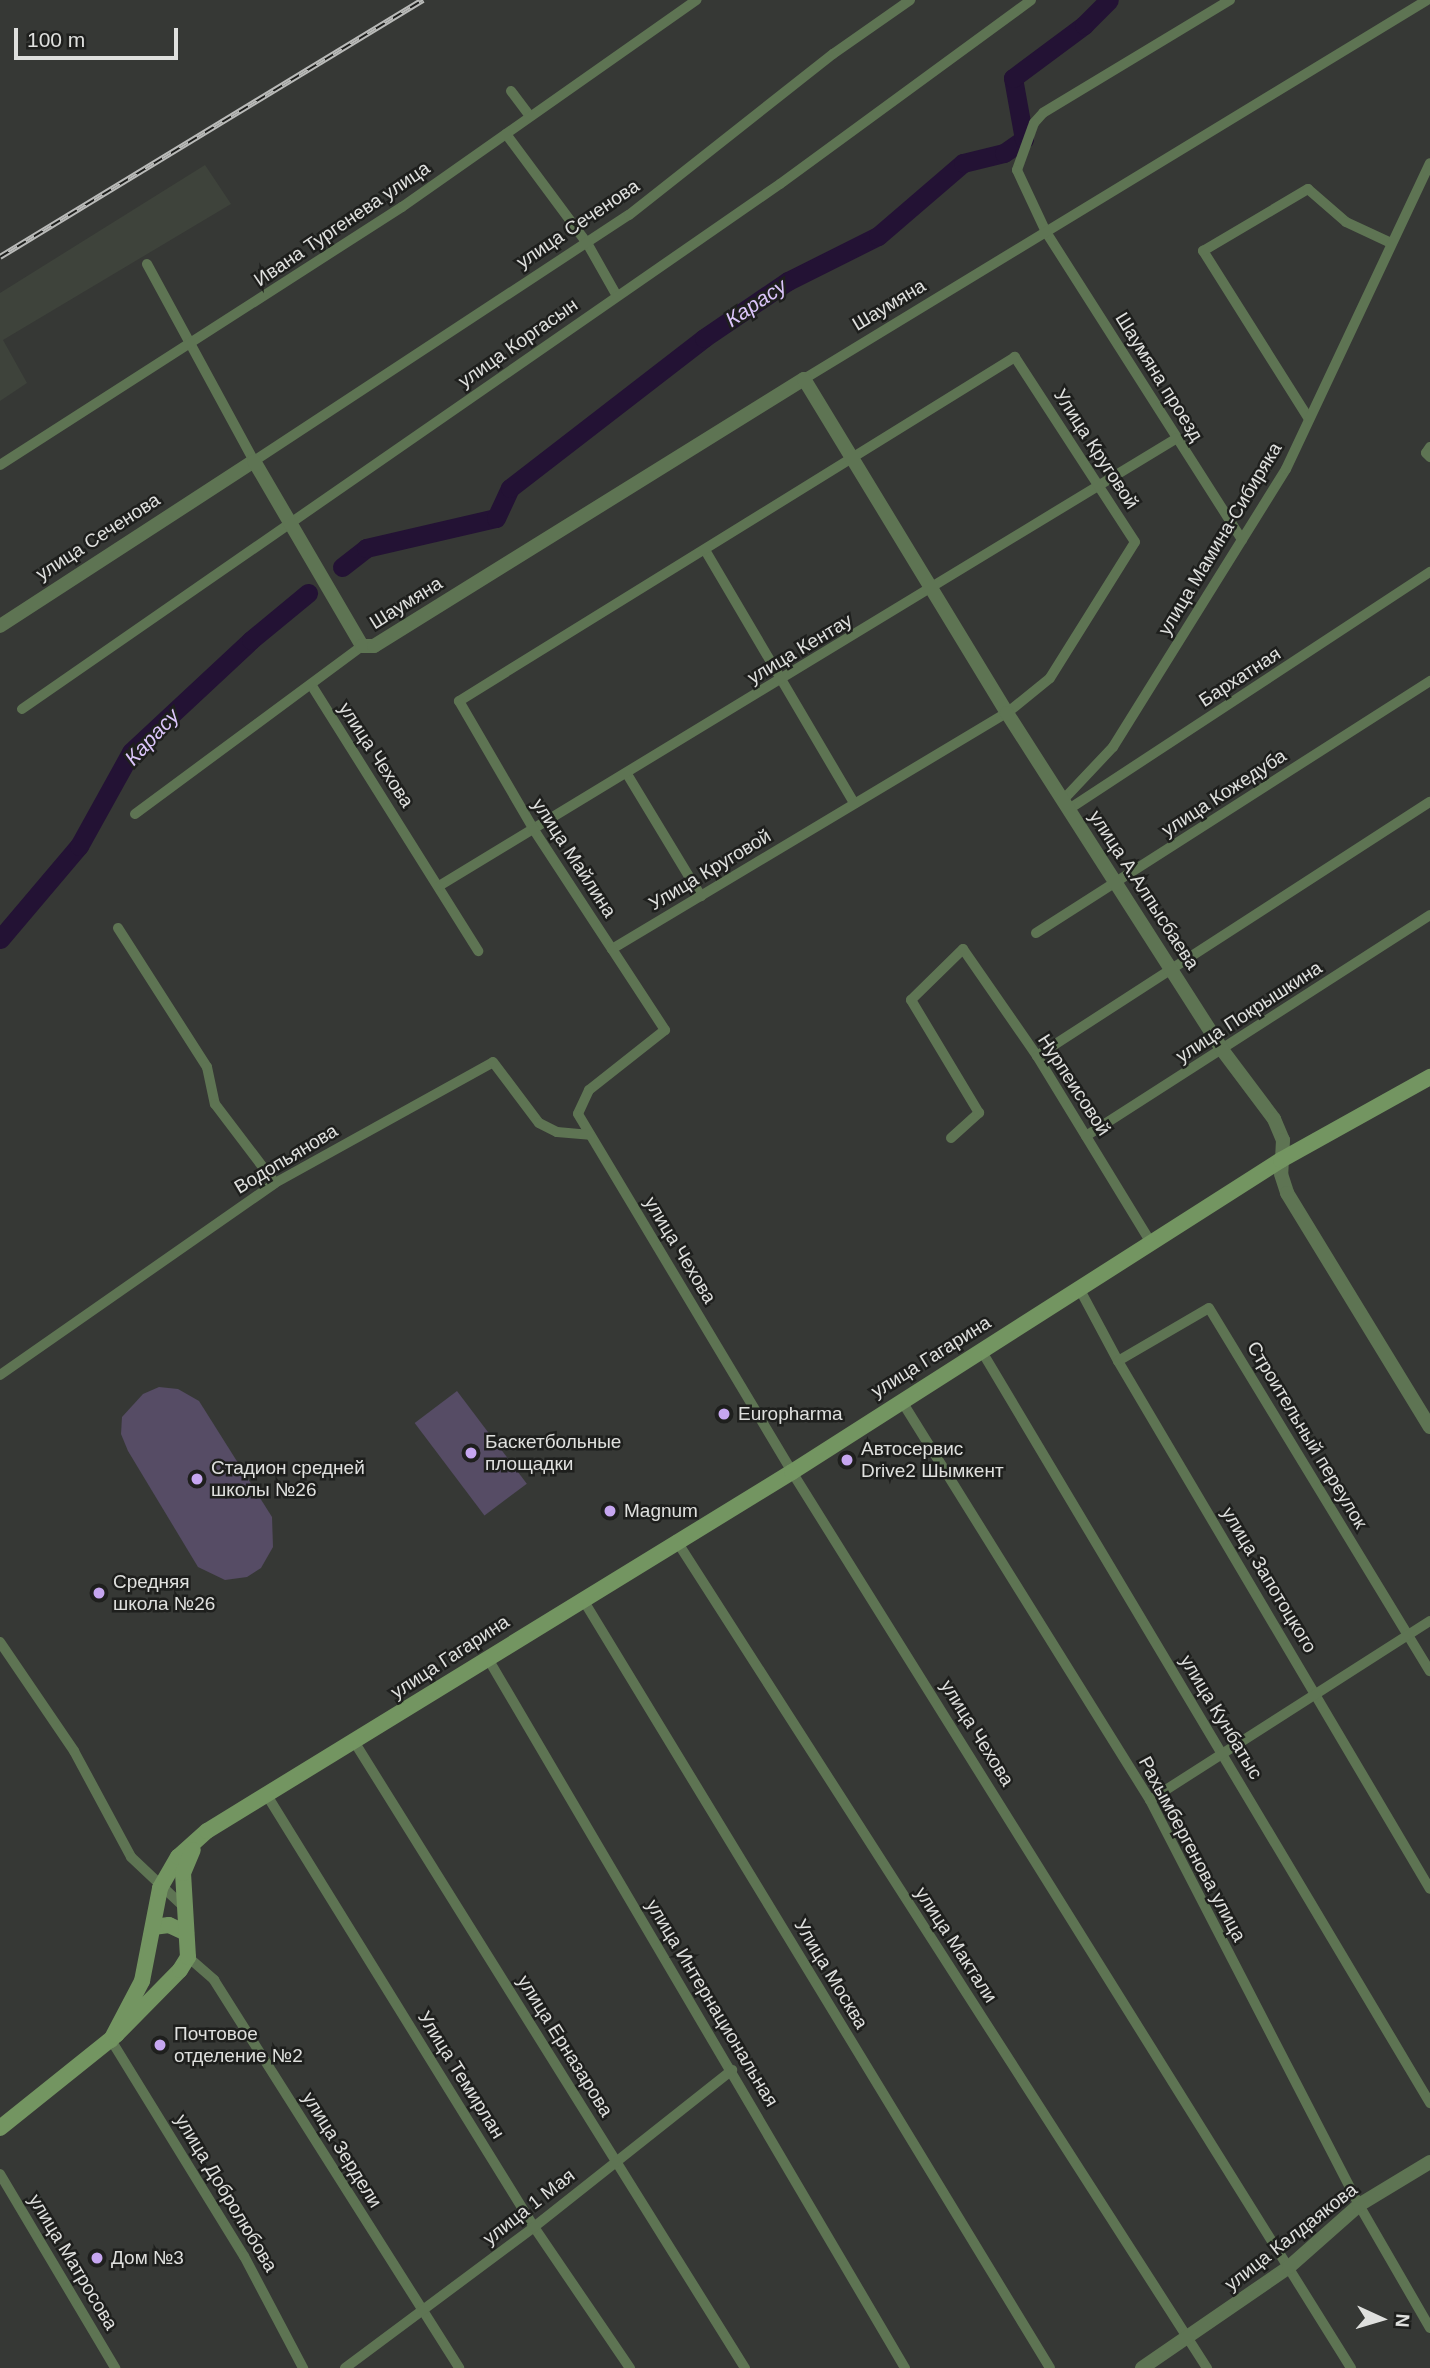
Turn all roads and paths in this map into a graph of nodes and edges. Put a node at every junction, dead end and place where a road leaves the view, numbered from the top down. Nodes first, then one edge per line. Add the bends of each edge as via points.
1 (696, 0) edge
2 (910, 0) edge
3 (1031, 0) edge
4 (1230, 0) edge
5 (1427, 0) edge
6 (511, 91) dead end
7 (530, 116) junction
8 (506, 134) junction
9 (1430, 163) edge
10 (1046, 232) junction
11 (587, 243) junction
12 (1391, 243) junction
13 (147, 264) dead end
14 (617, 296) junction
15 (190, 345) junction
16 (804, 379) junction
17 (1309, 419) junction
18 (1177, 438) junction
19 (1430, 447) edge
20 (1430, 457) edge
21 (850, 460) junction
22 (254, 461) junction
23 (0, 466) edge
24 (1100, 487) junction
25 (289, 523) junction
26 (1242, 540) junction
27 (705, 550) junction
28 (1430, 572) edge
29 (931, 590) junction
30 (0, 626) edge
31 (368, 646) junction
32 (783, 679) junction
33 (1430, 681) edge
34 (312, 686) junction
35 (458, 701) joint
36 (22, 709) dead end
37 (1007, 713) junction
38 (626, 774) junction
39 (1430, 802) edge
40 (854, 803) junction
41 (1066, 805) junction
42 (135, 814) dead end
43 (534, 830) junction
44 (1118, 883) junction
45 (439, 886) junction
46 (701, 895) junction
47 (1430, 915) edge
48 (118, 928) dead end
49 (1036, 933) dead end
50 (612, 949) junction
51 (478, 951) dead end
52 (1172, 969) junction
53 (1223, 1051) junction
54 (1037, 1056) junction
55 (1430, 1077) edge
56 (578, 1114) joint
57 (590, 1135) junction
58 (1086, 1136) junction
59 (951, 1138) dead end
60 (1281, 1160) junction
61 (275, 1183) junction
62 (1152, 1243) junction
63 (1079, 1288) junction
64 (981, 1350) junction
65 (1118, 1361) junction
66 (0, 1375) edge
67 (901, 1400) junction
68 (1430, 1427) edge
69 (792, 1472) junction
70 (676, 1540) junction
71 (582, 1598) junction
72 (1430, 1621) edge
73 (1408, 1634) junction
74 (0, 1642) edge
75 (487, 1657) junction
76 (1430, 1671) edge
77 (1315, 1692) junction
78 (355, 1743) junction
79 (1222, 1753) junction
80 (268, 1797) junction
81 (1150, 1800) junction
82 (207, 1831) junction
83 (160, 1888) junction
84 (1430, 1889) edge
85 (184, 1907) junction
86 (153, 1927) junction
87 (186, 1933) junction
88 (188, 1957) junction
89 (142, 1981) junction
90 (159, 1991) junction
91 (111, 2040) junction
92 (732, 2070) junction
93 (1430, 2103) edge
94 (0, 2128) edge
95 (616, 2162) junction
96 (1430, 2162) edge
97 (0, 2174) edge
98 (1359, 2206) junction
99 (534, 2227) junction
100 (1289, 2267) junction
101 (423, 2310) junction
102 (1430, 2328) edge
103 (1187, 2339) junction
104 (115, 2368) edge
105 (303, 2368) edge
106 (345, 2368) edge
107 (459, 2368) edge
108 (630, 2368) edge
109 (746, 2368) edge
110 (905, 2368) edge
111 (1050, 2368) edge
112 (1142, 2368) edge
113 (1208, 2368) edge
114 (1350, 2368) edge

1 - 7 street, Ивана Тургенева улица
2 - 11 street, улица Сеченова
3 - 14 street, улица Коргасын
4 - 10 street, Шаумяна проезд via 1043,113 1034,123 1017,170
5 - 10 street, Шаумяна
6 - 7 street
7 - 8 street, Ивана Тургенева улица
8 - 11 street
8 - 15 street, Ивана Тургенева улица
9 - 12 street, улица Мамина-Сибиряка
10 - 16 street, Шаумяна
10 - 18 street, Шаумяна проезд
11 - 14 street
11 - 22 street, улица Сеченова
12 - 17 street, улица Мамина-Сибиряка
12 - 17 street via 1346,222 1308,189 1203,251
13 - 15 street
14 - 25 street, улица Коргасын
15 - 22 street
15 - 23 street, Ивана Тургенева улица
16 - 21 street, улица А.Алпысбаева
16 - 31 street, Шаумяна
17 - 26 street, улица Мамина-Сибиряка via 1286,469
18 - 24 street, улица Кентау
18 - 26 street, Шаумяна проезд
19 - 20 street via 1426,453
21 - 24 street, Улица Круговой via 1015,357
21 - 27 street, Улица Круговой
21 - 29 street, улица А.Алпысбаева
22 - 25 street
22 - 30 street, улица Сеченова
24 - 29 street, улица Кентау
24 - 37 street, Улица Круговой via 1135,542 1050,678
25 - 31 street
25 - 36 street, улица Коргасын
26 - 41 street, улица Мамина-Сибиряка via 1113,747
27 - 32 street
27 - 35 street, Улица Круговой
28 - 41 street, Бархатная
29 - 32 street, улица Кентау
29 - 37 street, улица А.Алпысбаева
31 - 34 street, Шаумяна
32 - 38 street, улица Кентау
32 - 40 street
33 - 44 street, улица Кожедуба
34 - 42 street, Шаумяна
34 - 45 street, улица Чехова
35 - 43 street, улица Майлина
37 - 40 street, Улица Круговой
37 - 41 street, улица А.Алпысбаева
38 - 43 street, улица Кентау
38 - 46 street
39 - 52 street
40 - 46 street, Улица Круговой
41 - 44 street, улица А.Алпысбаева
43 - 45 street, улица Кентау
43 - 50 street, улица Майлина
44 - 49 street, улица Кожедуба
44 - 52 street, улица А.Алпысбаева
45 - 51 street, улица Чехова
46 - 50 street, Улица Круговой
47 - 53 street, улица Покрышкина
48 - 61 street via 207,1067 215,1104
50 - 56 street, улица Майлина via 665,1030 589,1090
52 - 53 street, улица А.Алпысбаева
52 - 54 street
53 - 58 street, улица Покрышкина
53 - 60 street, улица А.Алпысбаева via 1274,1119 1283,1140
54 - 58 street, Нурпеисовой
54 - 59 street, Нурпеисовой via 962,949 911,1000 979,1113
55 - 60 main road, улица Гагарина
56 - 57 street, улица Чехова
57 - 61 street, Водопьянова via 556,1132 539,1123 493,1062
57 - 69 street, улица Чехова
58 - 62 street, Нурпеисовой
60 - 62 main road, улица Гагарина
60 - 68 street, улица А.Алпысбаева via 1287,1193
61 - 66 street, Водопьянова
62 - 63 main road, улица Гагарина
63 - 64 main road, улица Гагарина
63 - 65 street, улица Запотоцкого
64 - 67 main road, улица Гагарина
64 - 79 street, улица Кунбатыс
65 - 73 street, Строительный переулок via 1209,1308
65 - 77 street, улица Запотоцкого
67 - 69 main road, улица Гагарина
67 - 81 street, Рахымбергенова улица
69 - 70 main road, улица Гагарина
69 - 100 street, улица Чехова
70 - 71 main road, улица Гагарина
70 - 103 street, улица Мактали
71 - 75 main road, улица Гагарина
71 - 111 street, Улица Москва
72 - 73 street
73 - 76 street, Строительный переулок
73 - 77 street
74 - 83 street via 74,1751 131,1857
75 - 78 main road, улица Гагарина
75 - 92 street, улица Интернациональная
77 - 79 street
77 - 84 street, улица Запотоцкого
78 - 80 main road, улица Гагарина
78 - 95 street, улица Ерназарова
79 - 81 street
79 - 93 street, улица Кунбатыс
80 - 82 main road, улица Гагарина
80 - 99 street, Улица Темирлан
81 - 98 street, Рахымбергенова улица
82 - 83 main road, улица Гагарина via 178,1857
82 - 85 main road, улица Гагарина via 186,1861
83 - 85 street
83 - 86 main road, улица Гагарина
85 - 87 main road, улица Гагарина
86 - 87 main road via 169,1925
86 - 89 main road, улица Гагарина
87 - 88 main road, улица Гагарина
88 - 90 main road, улица Гагарина
88 - 101 street, улица Зердели via 214,1980
89 - 90 main road via 148,1990
89 - 91 main road, улица Гагарина
90 - 91 main road, улица Гагарина
91 - 94 main road, улица Гагарина
91 - 105 street, улица Добролюбова via 244,2256
92 - 95 street, улица 1 Мая
92 - 110 street, улица Интернациональная
95 - 99 street, улица 1 Мая
95 - 109 street, улица Ерназарова
96 - 98 street, улица Калдаякова
97 - 104 street, улица Матросова
98 - 100 street, улица Калдаякова
98 - 102 street, Рахымбергенова улица
99 - 101 street, улица 1 Мая
99 - 108 street, Улица Темирлан
100 - 103 street, улица Калдаякова
100 - 114 street, улица Чехова
101 - 106 street, улица 1 Мая
101 - 107 street, улица Зердели
103 - 112 street, улица Калдаякова
103 - 113 street, улица Мактали

